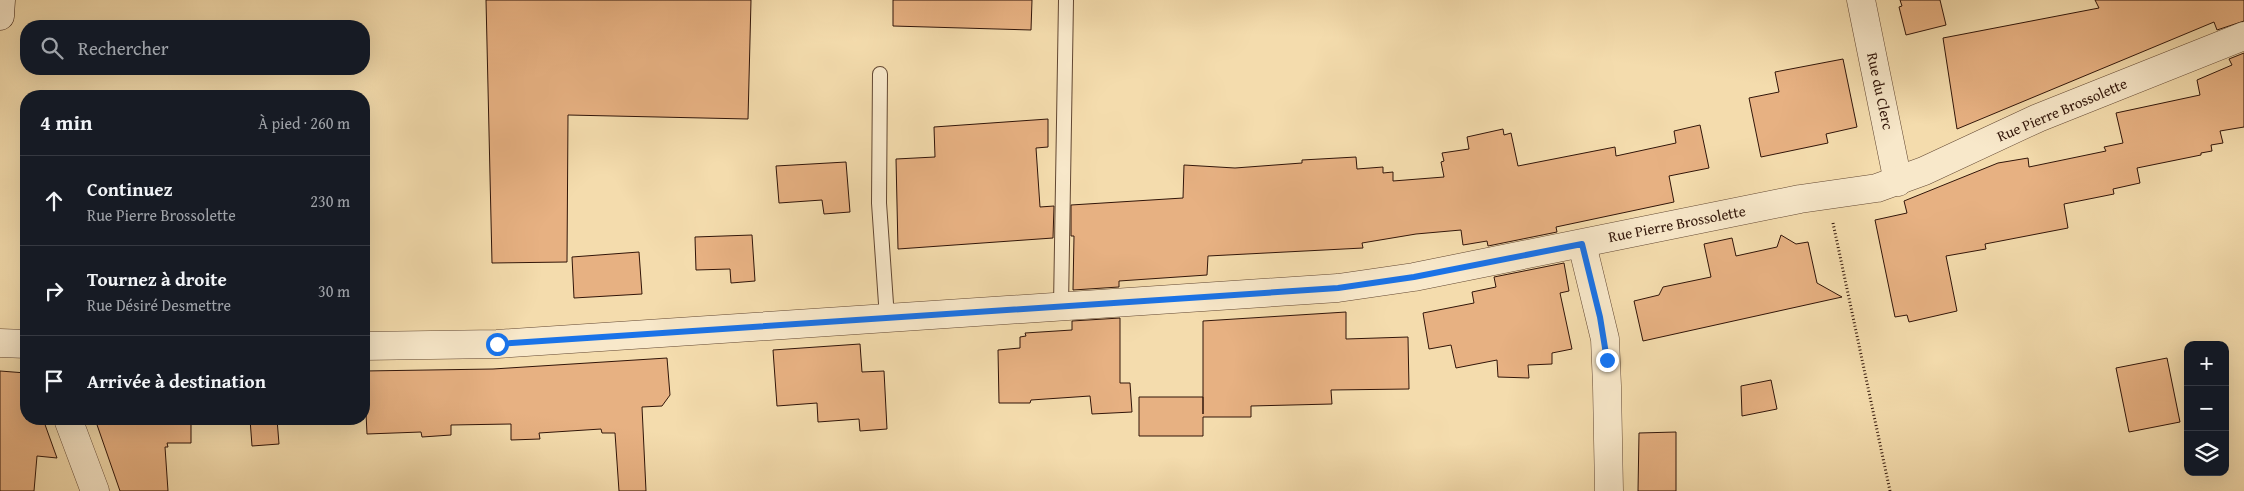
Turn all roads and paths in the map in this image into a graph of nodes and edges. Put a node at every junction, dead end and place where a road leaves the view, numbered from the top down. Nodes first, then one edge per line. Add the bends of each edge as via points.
1 (1, 0) edge
2 (1066, 0) edge
3 (1861, 0) edge
4 (0, 16) edge
5 (2244, 36) edge
6 (880, 74) dead end
7 (1898, 182) junction
8 (1827, 196) junction
9 (1582, 244) junction
10 (1061, 306) junction
11 (887, 318) junction
12 (0, 343) edge
13 (20, 344) edge
14 (370, 346) edge
15 (70, 425) edge
16 (95, 491) edge
17 (1609, 491) edge
18 (1890, 491) edge

1 - 4 street
2 - 10 lane
3 - 7 street, Rue du Clerc
5 - 7 street, Rue Pierre Brossolette via 2038,118
6 - 11 lane via 879,203
7 - 8 street, Rue Pierre Brossolette
8 - 9 street, Rue Pierre Brossolette
8 - 18 path
9 - 10 street, Rue Pierre Brossolette via 1414,277 1338,288
9 - 17 street via 1605,339
10 - 11 street, Rue Pierre Brossolette
11 - 14 street, Rue Pierre Brossolette via 497,344
12 - 13 street
15 - 16 street

